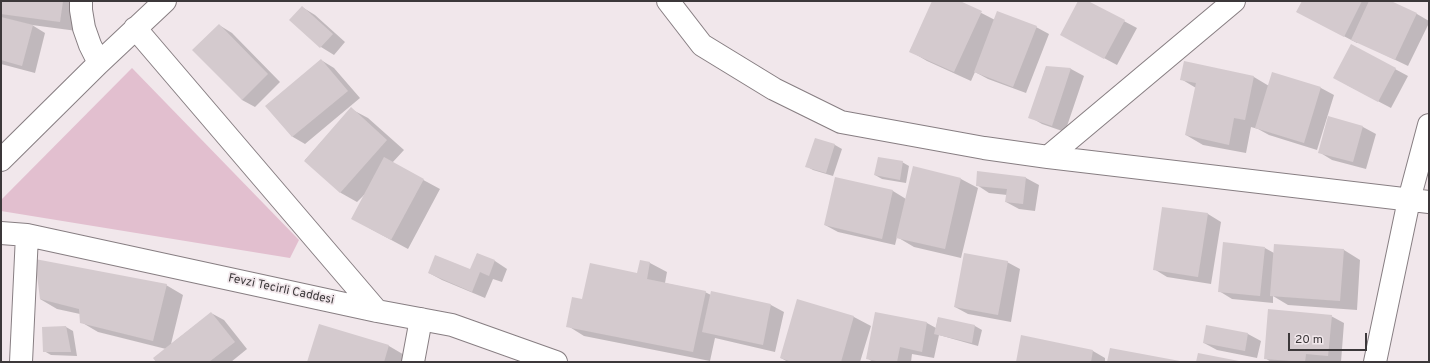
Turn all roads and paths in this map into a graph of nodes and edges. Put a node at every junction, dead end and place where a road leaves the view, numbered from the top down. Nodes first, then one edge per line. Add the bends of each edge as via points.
1 (81, 1) edge
2 (164, 1) edge
3 (668, 1) edge
4 (1234, 1) edge
5 (135, 28) junction
6 (100, 63) junction
7 (1429, 125) edge
8 (1048, 157) junction
9 (1, 160) edge
10 (1419, 201) edge
11 (1, 233) edge
12 (28, 235) junction
13 (377, 311) junction
14 (421, 319) junction
15 (21, 362) edge
16 (413, 362) edge
17 (556, 362) edge
18 (1375, 362) edge

1 - 6 street via 84,28
2 - 5 street
3 - 8 street via 702,45 774,89 841,122
4 - 8 street
5 - 6 street
5 - 13 street
6 - 9 street
7 - 10 street
8 - 10 street
10 - 18 street
11 - 12 street, Fevzi Tecirli Caddesi
12 - 13 street, Fevzi Tecirli Caddesi
12 - 15 street
13 - 14 street, Fevzi Tecirli Caddesi
14 - 16 street
14 - 17 street, Fevzi Tecirli Caddesi via 452,325

